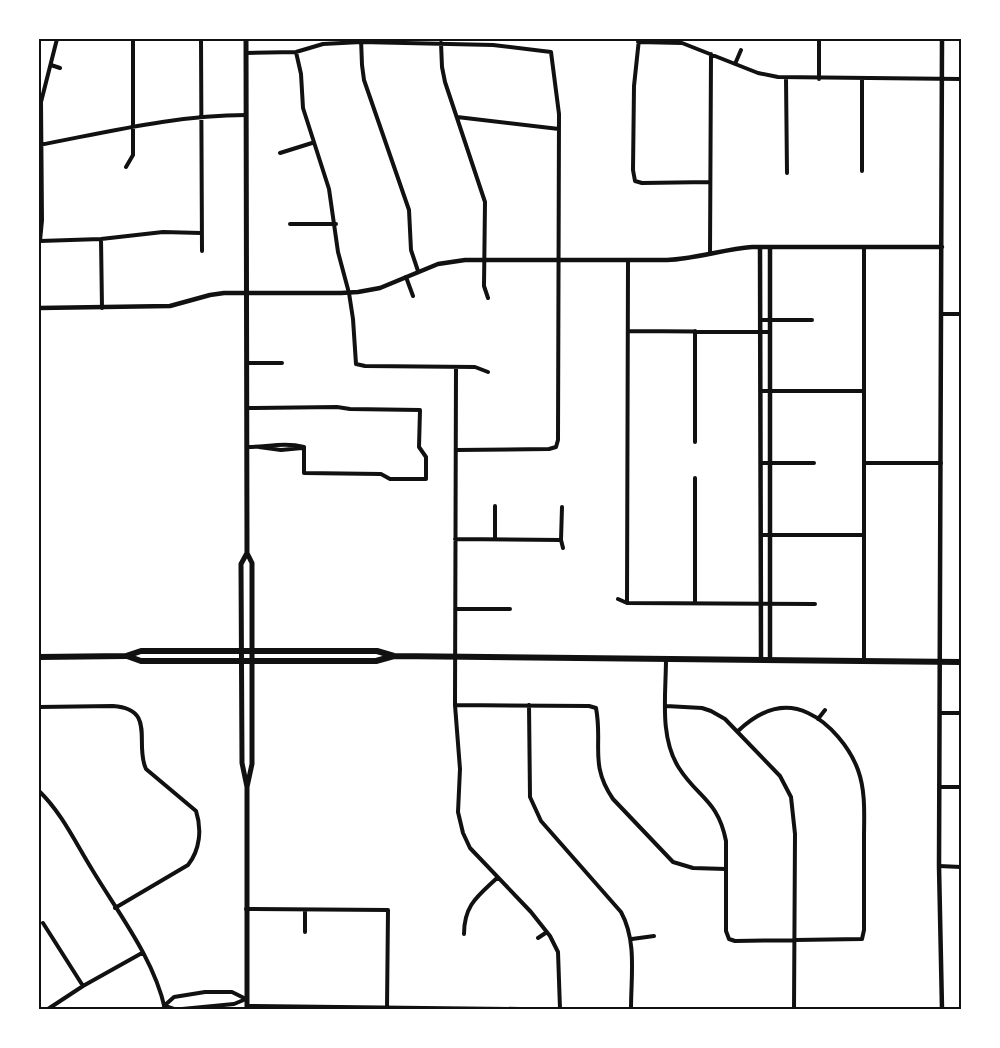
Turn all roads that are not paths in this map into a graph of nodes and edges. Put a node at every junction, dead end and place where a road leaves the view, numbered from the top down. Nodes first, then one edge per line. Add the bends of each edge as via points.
1 (57, 39) edge
2 (133, 39) edge
3 (201, 39) edge
4 (246, 39) edge
5 (819, 39) edge
6 (942, 39) edge
7 (361, 40) edge
8 (639, 41) edge
9 (441, 43) junction
10 (741, 50) dead end
11 (296, 52) junction
12 (246, 53) junction
13 (711, 54) junction
14 (735, 64) junction
15 (51, 65) junction
16 (60, 68) dead end
17 (786, 78) junction
18 (862, 78) junction
19 (819, 79) junction
20 (942, 79) junction
21 (961, 79) edge
22 (246, 115) junction
23 (201, 116) junction
24 (457, 117) junction
25 (133, 126) junction
26 (559, 129) junction
27 (312, 143) junction
28 (40, 145) edge
29 (280, 153) dead end
30 (126, 167) dead end
31 (862, 171) dead end
32 (787, 172) dead end
33 (710, 182) junction
34 (290, 224) dead end
35 (336, 224) junction
36 (201, 233) junction
37 (102, 239) junction
38 (40, 241) edge
39 (760, 247) junction
40 (770, 247) junction
41 (864, 247) junction
42 (942, 247) junction
43 (202, 251) dead end
44 (710, 254) junction
45 (484, 260) junction
46 (559, 260) junction
47 (628, 261) junction
48 (418, 271) junction
49 (406, 277) junction
50 (246, 293) junction
51 (349, 293) junction
52 (413, 296) dead end
53 (488, 298) dead end
54 (39, 308) edge
55 (102, 308) junction
56 (942, 314) junction
57 (961, 315) edge
58 (760, 320) junction
59 (770, 320) junction
60 (812, 320) dead end
61 (628, 331) junction
62 (695, 332) junction
63 (760, 332) junction
64 (770, 332) junction
65 (246, 363) junction
66 (282, 363) dead end
67 (456, 367) junction
68 (488, 372) dead end
69 (760, 391) junction
70 (770, 391) junction
71 (864, 392) junction
72 (246, 408) junction
73 (695, 442) dead end
74 (246, 447) junction
75 (456, 450) junction
76 (760, 463) junction
77 (770, 463) junction
78 (814, 463) dead end
79 (864, 463) junction
80 (941, 463) junction
81 (695, 478) dead end
82 (495, 506) dead end
83 (562, 507) dead end
84 (761, 535) junction
85 (770, 535) junction
86 (864, 535) junction
87 (456, 539) junction
88 (495, 539) junction
89 (561, 540) junction
90 (563, 548) dead end
91 (247, 553) junction
92 (618, 599) dead end
93 (627, 603) junction
94 (695, 603) junction
95 (761, 603) junction
96 (770, 603) junction
97 (814, 604) dead end
98 (455, 609) junction
99 (510, 609) dead end
100 (241, 650) junction
101 (252, 650) junction
102 (126, 656) junction
103 (394, 656) junction
104 (454, 656) junction
105 (39, 657) edge
106 (666, 658) junction
107 (761, 659) junction
108 (770, 659) junction
109 (241, 660) junction
110 (864, 660) junction
111 (252, 661) junction
112 (940, 661) junction
113 (961, 662) edge
114 (455, 705) junction
115 (529, 705) junction
116 (666, 706) junction
117 (39, 707) edge
118 (825, 710) dead end
119 (940, 713) junction
120 (961, 713) edge
121 (818, 719) junction
122 (738, 731) junction
123 (866, 768) dead end
124 (859, 771) junction
125 (247, 787) junction
126 (940, 787) junction
127 (961, 787) edge
128 (39, 791) edge
129 (939, 867) junction
130 (961, 867) edge
131 (726, 869) junction
132 (497, 878) junction
133 (115, 908) junction
134 (246, 909) junction
135 (305, 910) junction
136 (43, 923) dead end
137 (304, 932) dead end
138 (547, 932) junction
139 (464, 934) dead end
140 (654, 936) dead end
141 (538, 938) dead end
142 (632, 939) junction
143 (794, 940) junction
144 (142, 953) junction
145 (83, 986) junction
146 (246, 999) junction
147 (164, 1007) edge
148 (247, 1008) edge
149 (305, 1008) edge
150 (387, 1008) edge
151 (48, 1009) edge
152 (174, 1009) edge
153 (182, 1009) edge
154 (489, 1009) edge
155 (520, 1009) edge
156 (560, 1009) edge
157 (631, 1009) edge
158 (794, 1009) edge
159 (942, 1009) edge

1 - 15 street
2 - 25 street
3 - 23 street
4 - 12 main road
5 - 19 street
6 - 20 street
7 - 9 street
7 - 11 street
7 - 48 street via 364,81 409,210 411,250
8 - 13 street via 682,43
8 - 33 street via 634,86 635,181
9 - 24 street via 442,67
9 - 26 street via 551,52
10 - 14 street
11 - 12 street
11 - 27 street
12 - 22 main road
13 - 14 street
13 - 33 street
14 - 17 street via 758,74
15 - 16 street
15 - 28 street via 42,93
17 - 19 street
17 - 32 street
18 - 19 street
18 - 20 street
18 - 31 street
20 - 21 street
20 - 42 street
22 - 23 street
22 - 50 main road
23 - 25 street
23 - 36 street
24 - 26 street
24 - 45 street via 485,202
25 - 28 street
25 - 30 street via 133,155
26 - 46 street
27 - 29 street
27 - 35 street via 329,189
28 - 38 street
33 - 44 street
34 - 35 street
35 - 51 street via 338,252
36 - 37 street via 163,232
36 - 43 street
37 - 38 street
37 - 55 street
39 - 40 street
39 - 44 street
39 - 58 street
40 - 41 street
40 - 59 street
41 - 42 street
41 - 71 street
42 - 56 street
44 - 47 street via 683,260
45 - 46 street
45 - 48 street via 446,262
45 - 53 street
46 - 47 street
46 - 75 street via 556,447
47 - 61 street
48 - 49 street
49 - 51 street via 380,288
49 - 52 street
50 - 51 street
50 - 55 street via 210,295 170,306
50 - 65 main road
51 - 67 street via 356,364
54 - 55 street
56 - 57 street
56 - 80 street
58 - 59 street
58 - 63 street
59 - 60 street
59 - 64 street
61 - 62 street
61 - 93 street
62 - 63 street
62 - 73 street
63 - 64 street
63 - 69 street
64 - 70 street
65 - 66 street
65 - 72 main road
67 - 68 street
67 - 75 street
69 - 70 street
69 - 76 street
70 - 71 street
70 - 77 street
71 - 79 street
72 - 74 main road
72 - 74 street via 420,410 419,447 426,457 426,479 304,473 304,447
74 - 91 main road
75 - 87 street
76 - 77 street
76 - 84 street
77 - 78 street
77 - 85 street
79 - 80 street
79 - 86 street
80 - 112 street
81 - 94 street
82 - 88 street
83 - 89 street
84 - 85 street
84 - 95 street
85 - 86 street
85 - 96 street
86 - 110 street
87 - 88 street
87 - 98 street
88 - 89 street
89 - 90 street
91 - 100 main road via 241,564
91 - 101 main road via 252,563
92 - 93 street
93 - 94 street
94 - 95 street
95 - 96 street
95 - 107 street
96 - 97 street
96 - 108 street
98 - 99 street
98 - 104 street
100 - 101 main road
100 - 102 main road via 141,651
100 - 109 main road
101 - 103 main road via 377,651
101 - 111 main road
102 - 105 main road
102 - 109 main road via 141,661
103 - 104 main road
103 - 111 main road via 376,661
104 - 106 main road
104 - 114 street
106 - 107 main road
106 - 116 street
107 - 108 main road
108 - 110 main road
109 - 111 main road
109 - 125 main road via 242,763
110 - 112 main road
111 - 125 main road via 252,764
112 - 113 main road
112 - 119 street
114 - 115 street
114 - 132 street via 460,822 470,848
115 - 131 street via 596,708 598,770 613,799 673,862 693,868
115 - 142 street via 530,797 546,828 621,912
116 - 122 street via 711,711
116 - 131 street via 670,749 679,768 718,817 726,841
117 - 133 street via 124,707 135,714 142,727 143,763 196,811 198,847 188,865
118 - 121 street
119 - 120 street
119 - 126 street
121 - 122 street via 795,708 778,708 755,716
121 - 124 street via 847,749
122 - 143 street via 780,776 791,797 795,834
123 - 124 street
124 - 143 street via 864,808 862,939
125 - 134 main road
126 - 127 street
126 - 129 street
128 - 133 street via 48,799
129 - 130 street
129 - 159 street
131 - 143 street via 729,939
132 - 138 street
132 - 139 street via 468,909
133 - 144 street
134 - 135 street
134 - 146 main road
135 - 137 street
135 - 150 street via 388,910
136 - 145 street
138 - 141 street
138 - 156 street via 558,952
140 - 142 street
142 - 157 street
143 - 158 street
144 - 145 street
144 - 147 street via 156,978
145 - 151 street
146 - 147 street via 232,992 205,992 174,997
146 - 148 main road
146 - 153 street via 234,1004
147 - 152 street
148 - 149 street
149 - 150 street
150 - 154 street
154 - 155 street

